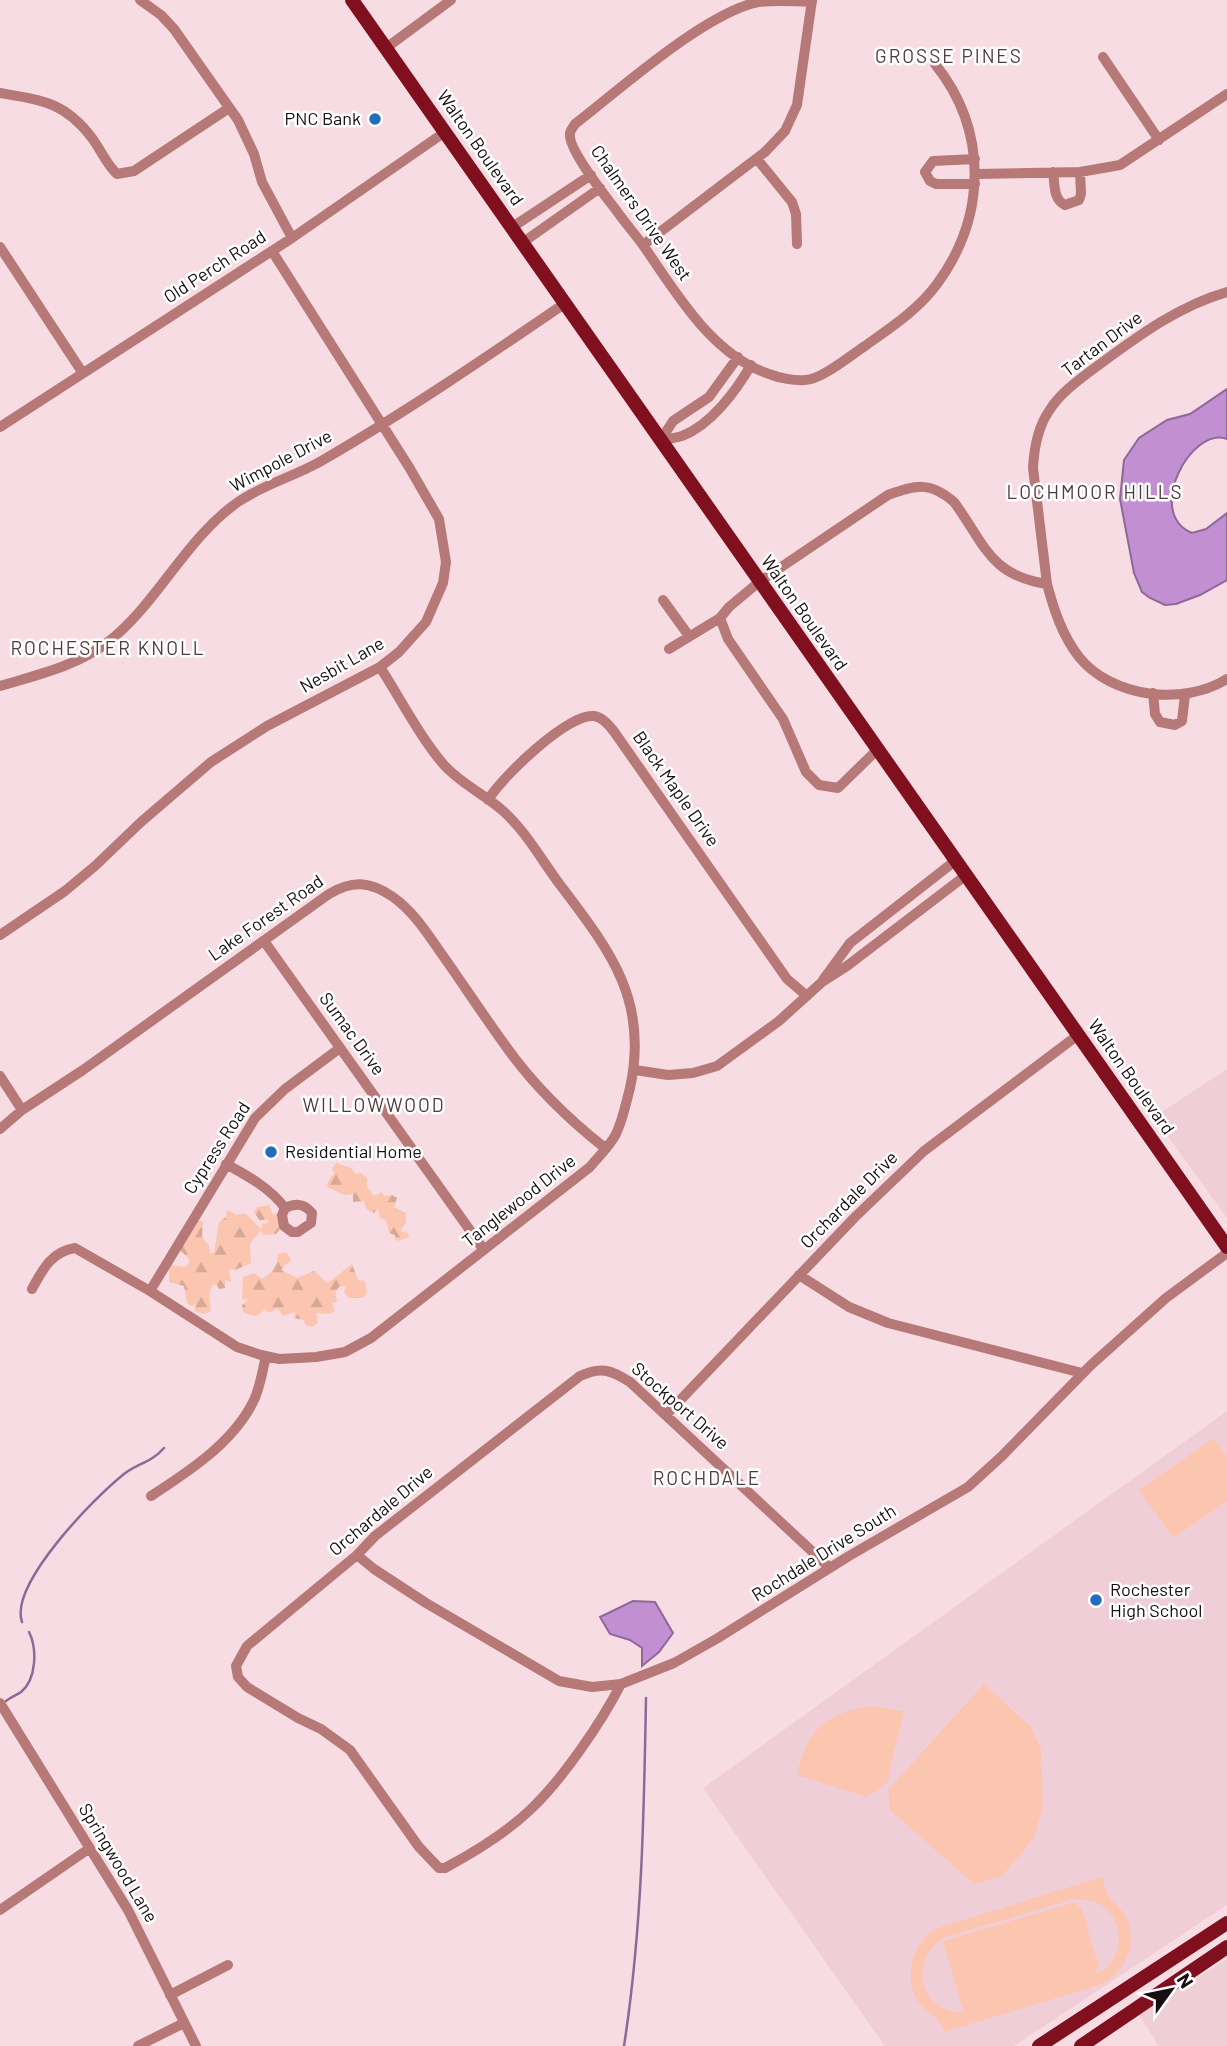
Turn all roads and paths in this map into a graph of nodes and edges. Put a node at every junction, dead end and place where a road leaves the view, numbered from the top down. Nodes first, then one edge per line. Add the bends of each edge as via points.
1 (140, 0) edge
2 (352, 0) edge
3 (451, 0) edge
4 (812, 1) edge
5 (386, 48) junction
6 (1103, 57) dead end
7 (935, 64) dead end
8 (0, 93) edge
9 (1227, 94) edge
10 (229, 108) junction
11 (445, 132) junction
12 (1159, 140) junction
13 (757, 159) junction
14 (975, 159) junction
15 (1053, 172) junction
16 (1080, 172) junction
17 (591, 175) junction
18 (976, 179) junction
19 (600, 188) junction
20 (511, 228) junction
21 (292, 238) junction
22 (522, 243) junction
23 (797, 244) dead end
24 (643, 245) junction
25 (0, 247) edge
26 (272, 251) junction
27 (1227, 292) edge
28 (564, 304) junction
29 (744, 361) junction
30 (82, 372) junction
31 (382, 424) junction
32 (0, 427) edge
33 (660, 441) junction
34 (759, 582) junction
35 (1047, 584) junction
36 (663, 600) dead end
37 (719, 618) junction
38 (689, 636) junction
39 (669, 649) dead end
40 (380, 667) junction
41 (1227, 679) edge
42 (0, 686) edge
43 (1153, 693) junction
44 (1185, 695) junction
45 (877, 750) junction
46 (488, 800) junction
47 (955, 861) junction
48 (965, 876) junction
49 (0, 935) edge
50 (264, 941) junction
51 (822, 982) junction
52 (807, 996) junction
53 (1078, 1035) junction
54 (340, 1048) junction
55 (635, 1070) junction
56 (0, 1076) edge
57 (22, 1110) junction
58 (0, 1129) edge
59 (605, 1148) junction
60 (226, 1164) junction
61 (285, 1208) dead end
62 (1227, 1247) edge
63 (484, 1250) junction
64 (1227, 1253) edge
65 (799, 1275) junction
66 (33, 1289) dead end
67 (149, 1291) junction
68 (266, 1356) junction
69 (594, 1370) joint
70 (1082, 1373) junction
71 (666, 1415) junction
72 (151, 1496) dead end
73 (357, 1555) junction
74 (830, 1568) junction
75 (621, 1684) junction
76 (0, 1703) edge
77 (90, 1848) junction
78 (0, 1910) edge
79 (1227, 1923) edge
80 (1202, 1940) junction
81 (1227, 1947) edge
82 (228, 1965) dead end
83 (170, 1995) junction
84 (1156, 1995) junction
85 (1089, 2014) junction
86 (184, 2023) junction
87 (138, 2046) edge
88 (196, 2046) edge
89 (1039, 2046) edge
90 (1053, 2046) edge
91 (1081, 2046) edge

1 - 10 street via 174,29
2 - 5 main road, Walton Boulevard
3 - 5 street
4 - 13 street via 797,105 785,131
4 - 17 street, Chalmers Drive West via 758,2 732,11 575,124 571,142
5 - 11 main road, Walton Boulevard
6 - 12 street
7 - 14 street via 948,80 966,120
8 - 10 street via 33,99 73,116 117,174 134,171
9 - 12 street
10 - 21 street via 248,139 262,182
11 - 20 main road, Walton Boulevard
11 - 21 street, Old Perch Road
12 - 16 street via 1120,165
13 - 23 street via 792,202
13 - 24 street
14 - 18 street
14 - 18 street via 933,161 925,172 936,184
15 - 16 street
15 - 16 street via 1056,196 1065,205 1079,200
15 - 18 street
17 - 19 street, Chalmers Drive West
17 - 20 street
18 - 29 street via 970,218 957,251 936,285 905,317 807,380 769,374
19 - 22 street
19 - 24 street, Chalmers Drive West
20 - 22 main road, Walton Boulevard
21 - 26 street, Old Perch Road
22 - 28 main road, Walton Boulevard
24 - 29 street, Chalmers Drive West via 689,311 713,338
25 - 30 street
26 - 30 street, Old Perch Road
26 - 31 street, Nesbit Lane
27 - 35 street, Tartan Drive via 1163,320 1074,384 1049,411 1034,450 1033,468
28 - 31 street, Wimpole Drive
28 - 33 main road, Walton Boulevard
29 - 33 street via 709,397 673,421
29 - 33 street via 727,401 684,436
30 - 32 street, Old Perch Road
31 - 40 street, Nesbit Lane via 439,519 446,562 443,583 426,622
31 - 42 street, Wimpole Drive via 305,470 239,501 199,537 140,610 108,641 60,668
33 - 34 main road, Walton Boulevard
34 - 35 street via 888,495 923,486 935,488 954,502 1003,569 1027,581
34 - 37 street
34 - 45 main road, Walton Boulevard
35 - 43 street, Tartan Drive via 1057,621 1081,659 1121,686
36 - 38 street
37 - 38 street
37 - 45 street via 728,639 783,719 806,772 819,785 838,788
38 - 39 street
40 - 46 street, Tanglewood Drive via 443,764
40 - 49 street, Nesbit Lane via 267,726 211,762 65,891
41 - 44 street
43 - 44 street, Tartan Drive
43 - 44 street via 1160,722 1175,725 1182,720
45 - 47 main road, Walton Boulevard
46 - 52 street, Black Maple Drive via 511,772 557,733 587,716 597,716 615,733 787,979
46 - 55 street, Tanglewood Drive via 522,832 610,955 635,1022
47 - 48 main road, Walton Boulevard
47 - 51 street via 850,943
48 - 51 street
48 - 53 main road, Walton Boulevard
50 - 54 street, Sumac Drive
50 - 57 street, Lake Forest Road
50 - 59 street, Lake Forest Road via 341,886 365,884 392,896 420,923 546,1097
51 - 52 street
52 - 55 street via 717,1066 668,1075
53 - 62 main road, Walton Boulevard
53 - 65 street, Orchardale Drive via 924,1151
54 - 60 street, Cypress Road via 270,1102
54 - 63 street, Sumac Drive
55 - 59 street, Tanglewood Drive via 615,1135
56 - 57 street
57 - 58 street, Lake Forest Road
59 - 63 street, Tanglewood Drive via 590,1167
60 - 61 street via 252,1178
60 - 67 street, Cypress Road
63 - 68 street, Tanglewood Drive via 371,1338 345,1352 299,1359
64 - 70 street, Rochdale Drive South via 1166,1298
65 - 70 street via 849,1307 888,1323
65 - 71 street, Orchardale Drive
66 - 67 street, Tanglewood Drive via 47,1262 63,1250 75,1248
67 - 68 street, Tanglewood Drive via 237,1347
68 - 72 street via 254,1401 241,1422 214,1449
69 - 71 street, Stockport Drive via 613,1371
69 - 73 street, Orchardale Drive via 487,1447
70 - 74 street, Rochdale Drive South via 968,1487
71 - 74 street, Stockport Drive
73 - 75 street, Rochdale Drive South via 559,1681 592,1688
73 - 75 street, Orchardale Drive via 247,1646 236,1666 238,1677 350,1750 439,1868 506,1830 544,1796 609,1708
74 - 75 street, Rochdale Drive South via 674,1662
76 - 77 street, Springwood Lane
77 - 78 street
77 - 83 street, Springwood Lane via 128,1910
79 - 80 main road
80 - 84 main road via 1203,1955 1163,1983
80 - 85 main road
81 - 84 main road
82 - 83 street
83 - 86 street, Springwood Lane
84 - 91 main road
85 - 89 main road
85 - 90 main road via 1081,2026
86 - 87 street
86 - 88 street, Springwood Lane

